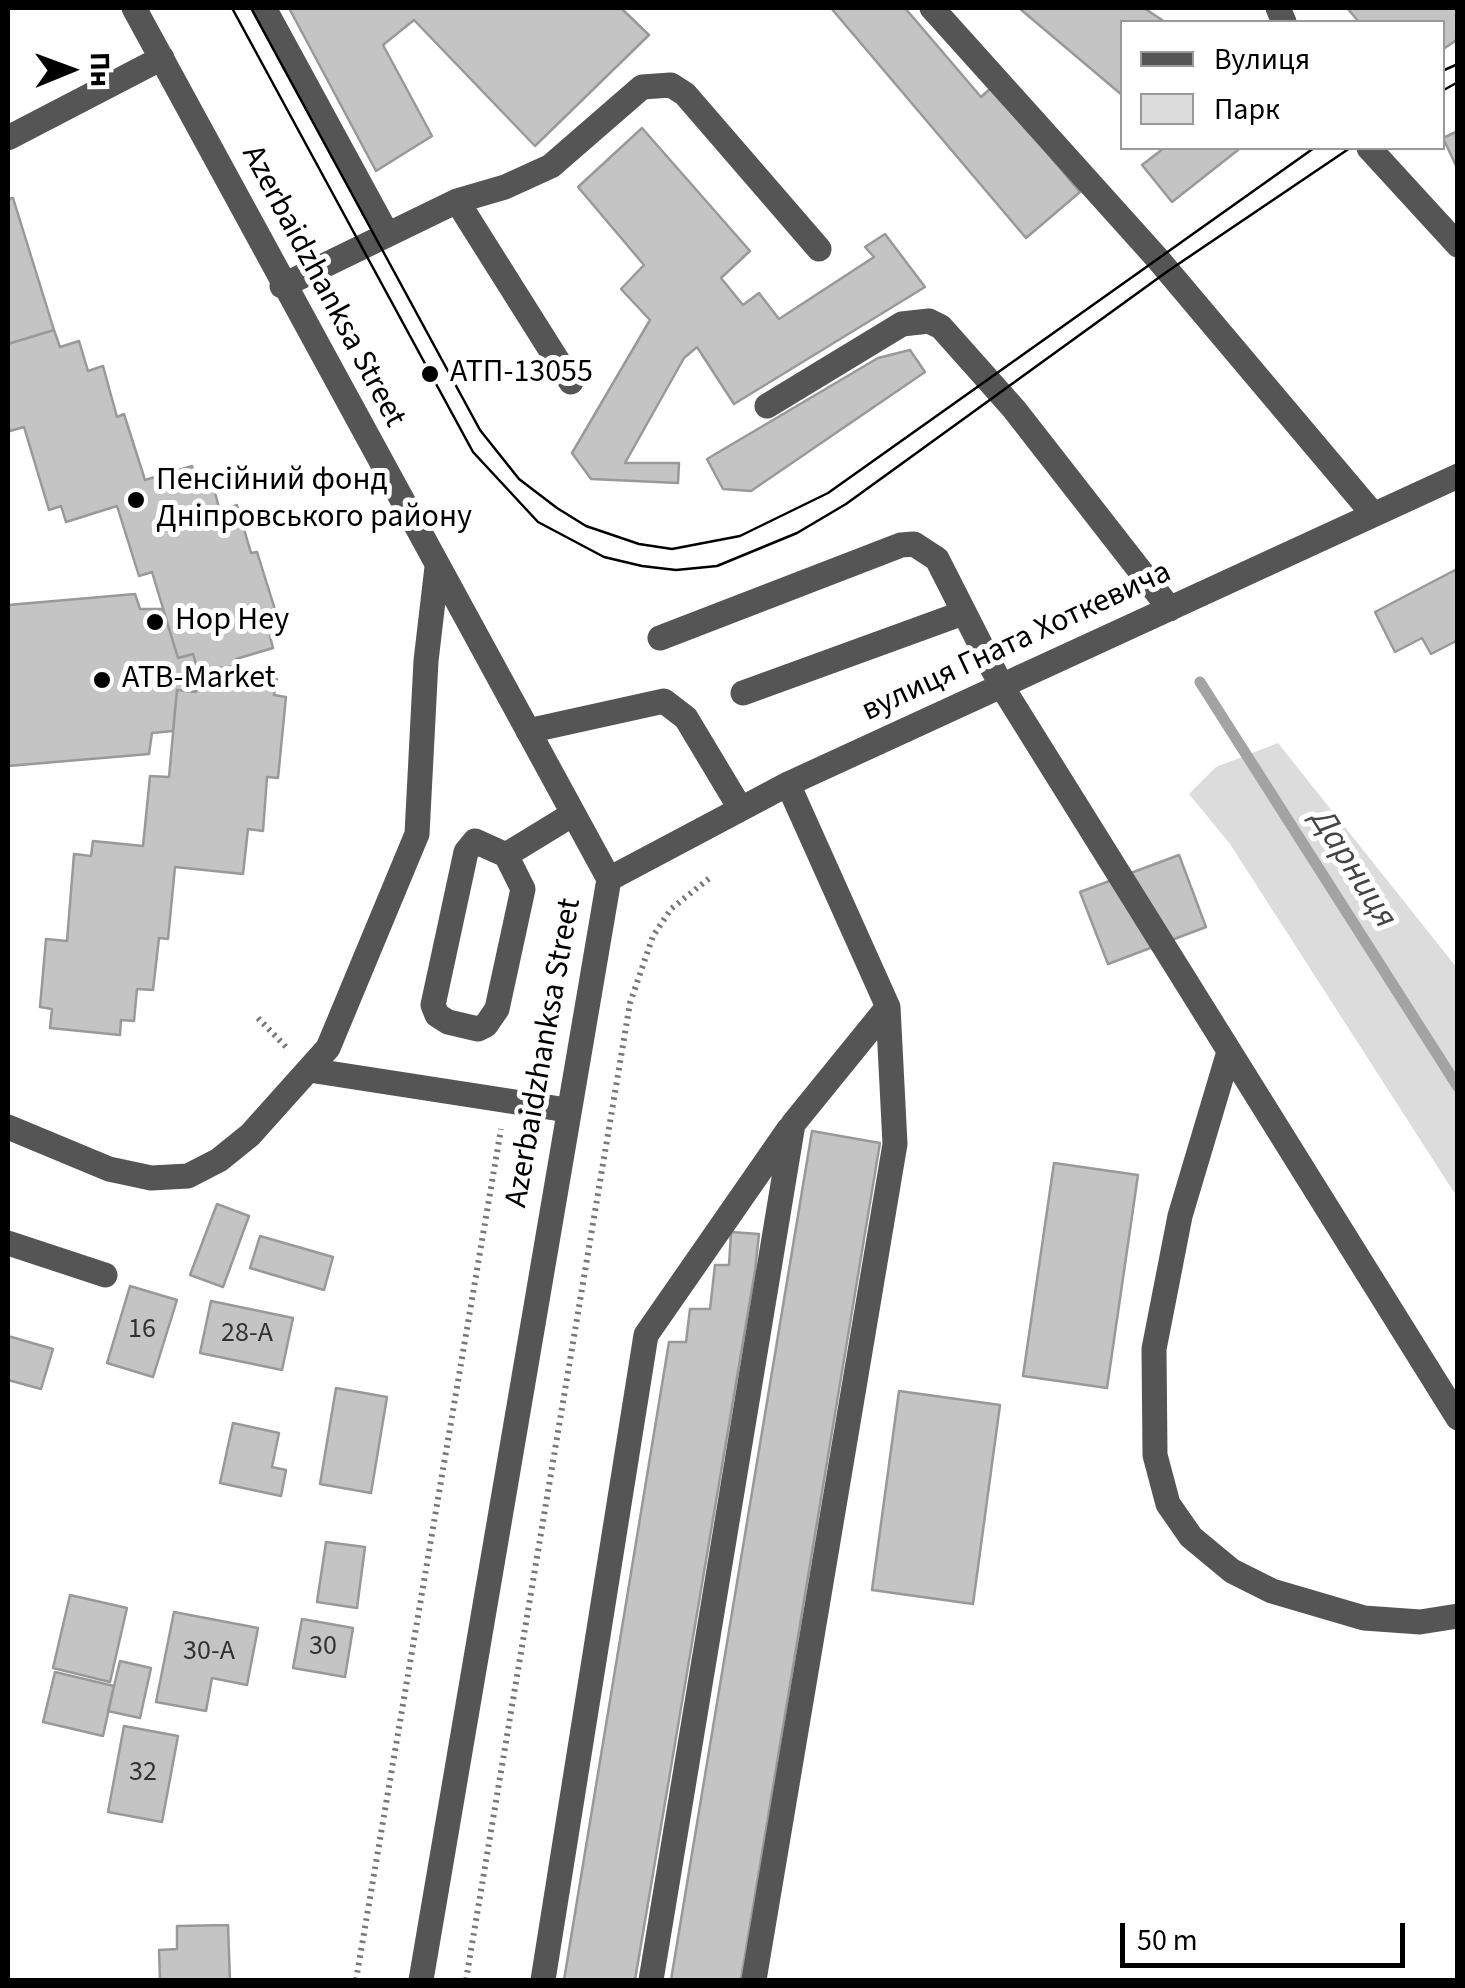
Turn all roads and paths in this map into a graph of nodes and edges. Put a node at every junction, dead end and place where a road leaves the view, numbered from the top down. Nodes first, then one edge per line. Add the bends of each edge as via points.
1 (264, 8) edge
2 (932, 8) edge
3 (144, 11) edge
4 (162, 58) junction
5 (8, 138) edge
6 (1371, 150) edge
7 (458, 201) junction
8 (386, 232) junction
9 (1458, 245) edge
10 (819, 250) dead end
11 (282, 286) junction
12 (571, 382) dead end
13 (768, 406) dead end
14 (1456, 480) edge
15 (1373, 514) junction
16 (437, 567) junction
17 (1170, 609) junction
18 (963, 613) junction
19 (660, 638) dead end
20 (1002, 685) junction
21 (743, 693) dead end
22 (528, 731) junction
23 (788, 784) junction
24 (740, 808) junction
25 (573, 814) junction
26 (506, 855) junction
27 (712, 876) dead end
28 (609, 878) junction
29 (888, 1007) junction
30 (258, 1018) dead end
31 (1228, 1055) junction
32 (309, 1070) junction
33 (506, 1101) junction
34 (567, 1110) junction
35 (793, 1124) junction
36 (8, 1127) edge
37 (8, 1244) edge
38 (104, 1275) dead end
39 (1458, 1418) edge
40 (1458, 1616) edge
41 (356, 1980) edge
42 (422, 1980) edge
43 (466, 1980) edge
44 (542, 1980) edge
45 (651, 1980) edge
46 (754, 1980) edge

1 - 8 street
2 - 15 street via 1157,258
3 - 4 street, Azerbaidzhanksa Street
4 - 5 street
4 - 11 street, Azerbaidzhanksa Street
6 - 9 street
7 - 8 street
7 - 10 street via 550,166 642,87 671,85
7 - 12 street
8 - 11 street
11 - 16 street, Azerbaidzhanksa Street
13 - 17 street via 902,324 929,321 1014,409
14 - 15 street, вулиця Гната Хоткевича
15 - 17 street, вулиця Гната Хоткевича
16 - 22 street, Azerbaidzhanksa Street
16 - 32 street via 417,834 328,1048
17 - 20 street, вулиця Гната Хоткевича
18 - 19 street via 937,559 914,544 901,545
18 - 20 street
18 - 21 street
20 - 23 street, вулиця Гната Хоткевича
20 - 31 street
22 - 24 street via 664,701 686,718
22 - 25 street, Azerbaidzhanksa Street
23 - 24 street, вулиця Гната Хоткевича
23 - 29 street
24 - 28 street, вулиця Гната Хоткевича
25 - 26 street
25 - 28 street, Azerbaidzhanksa Street
26 - 26 street via 523,889 497,1010 478,1029 448,1022 437,1015 434,992 466,852 475,841
27 - 43 path via 670,910 653,936 630,1004
28 - 34 street, Azerbaidzhanksa Street
29 - 35 street
29 - 46 street via 895,1144
30 - 32 path
31 - 39 street
31 - 40 street via 1180,1216 1154,1349 1156,1455 1168,1504 1218,1560 1272,1591 1364,1618 1420,1622
32 - 33 street
32 - 36 street via 250,1136 188,1176 151,1178 109,1169
33 - 34 street
33 - 41 path
34 - 42 street, Azerbaidzhanksa Street
35 - 44 street via 646,1335
35 - 45 street
37 - 38 street

